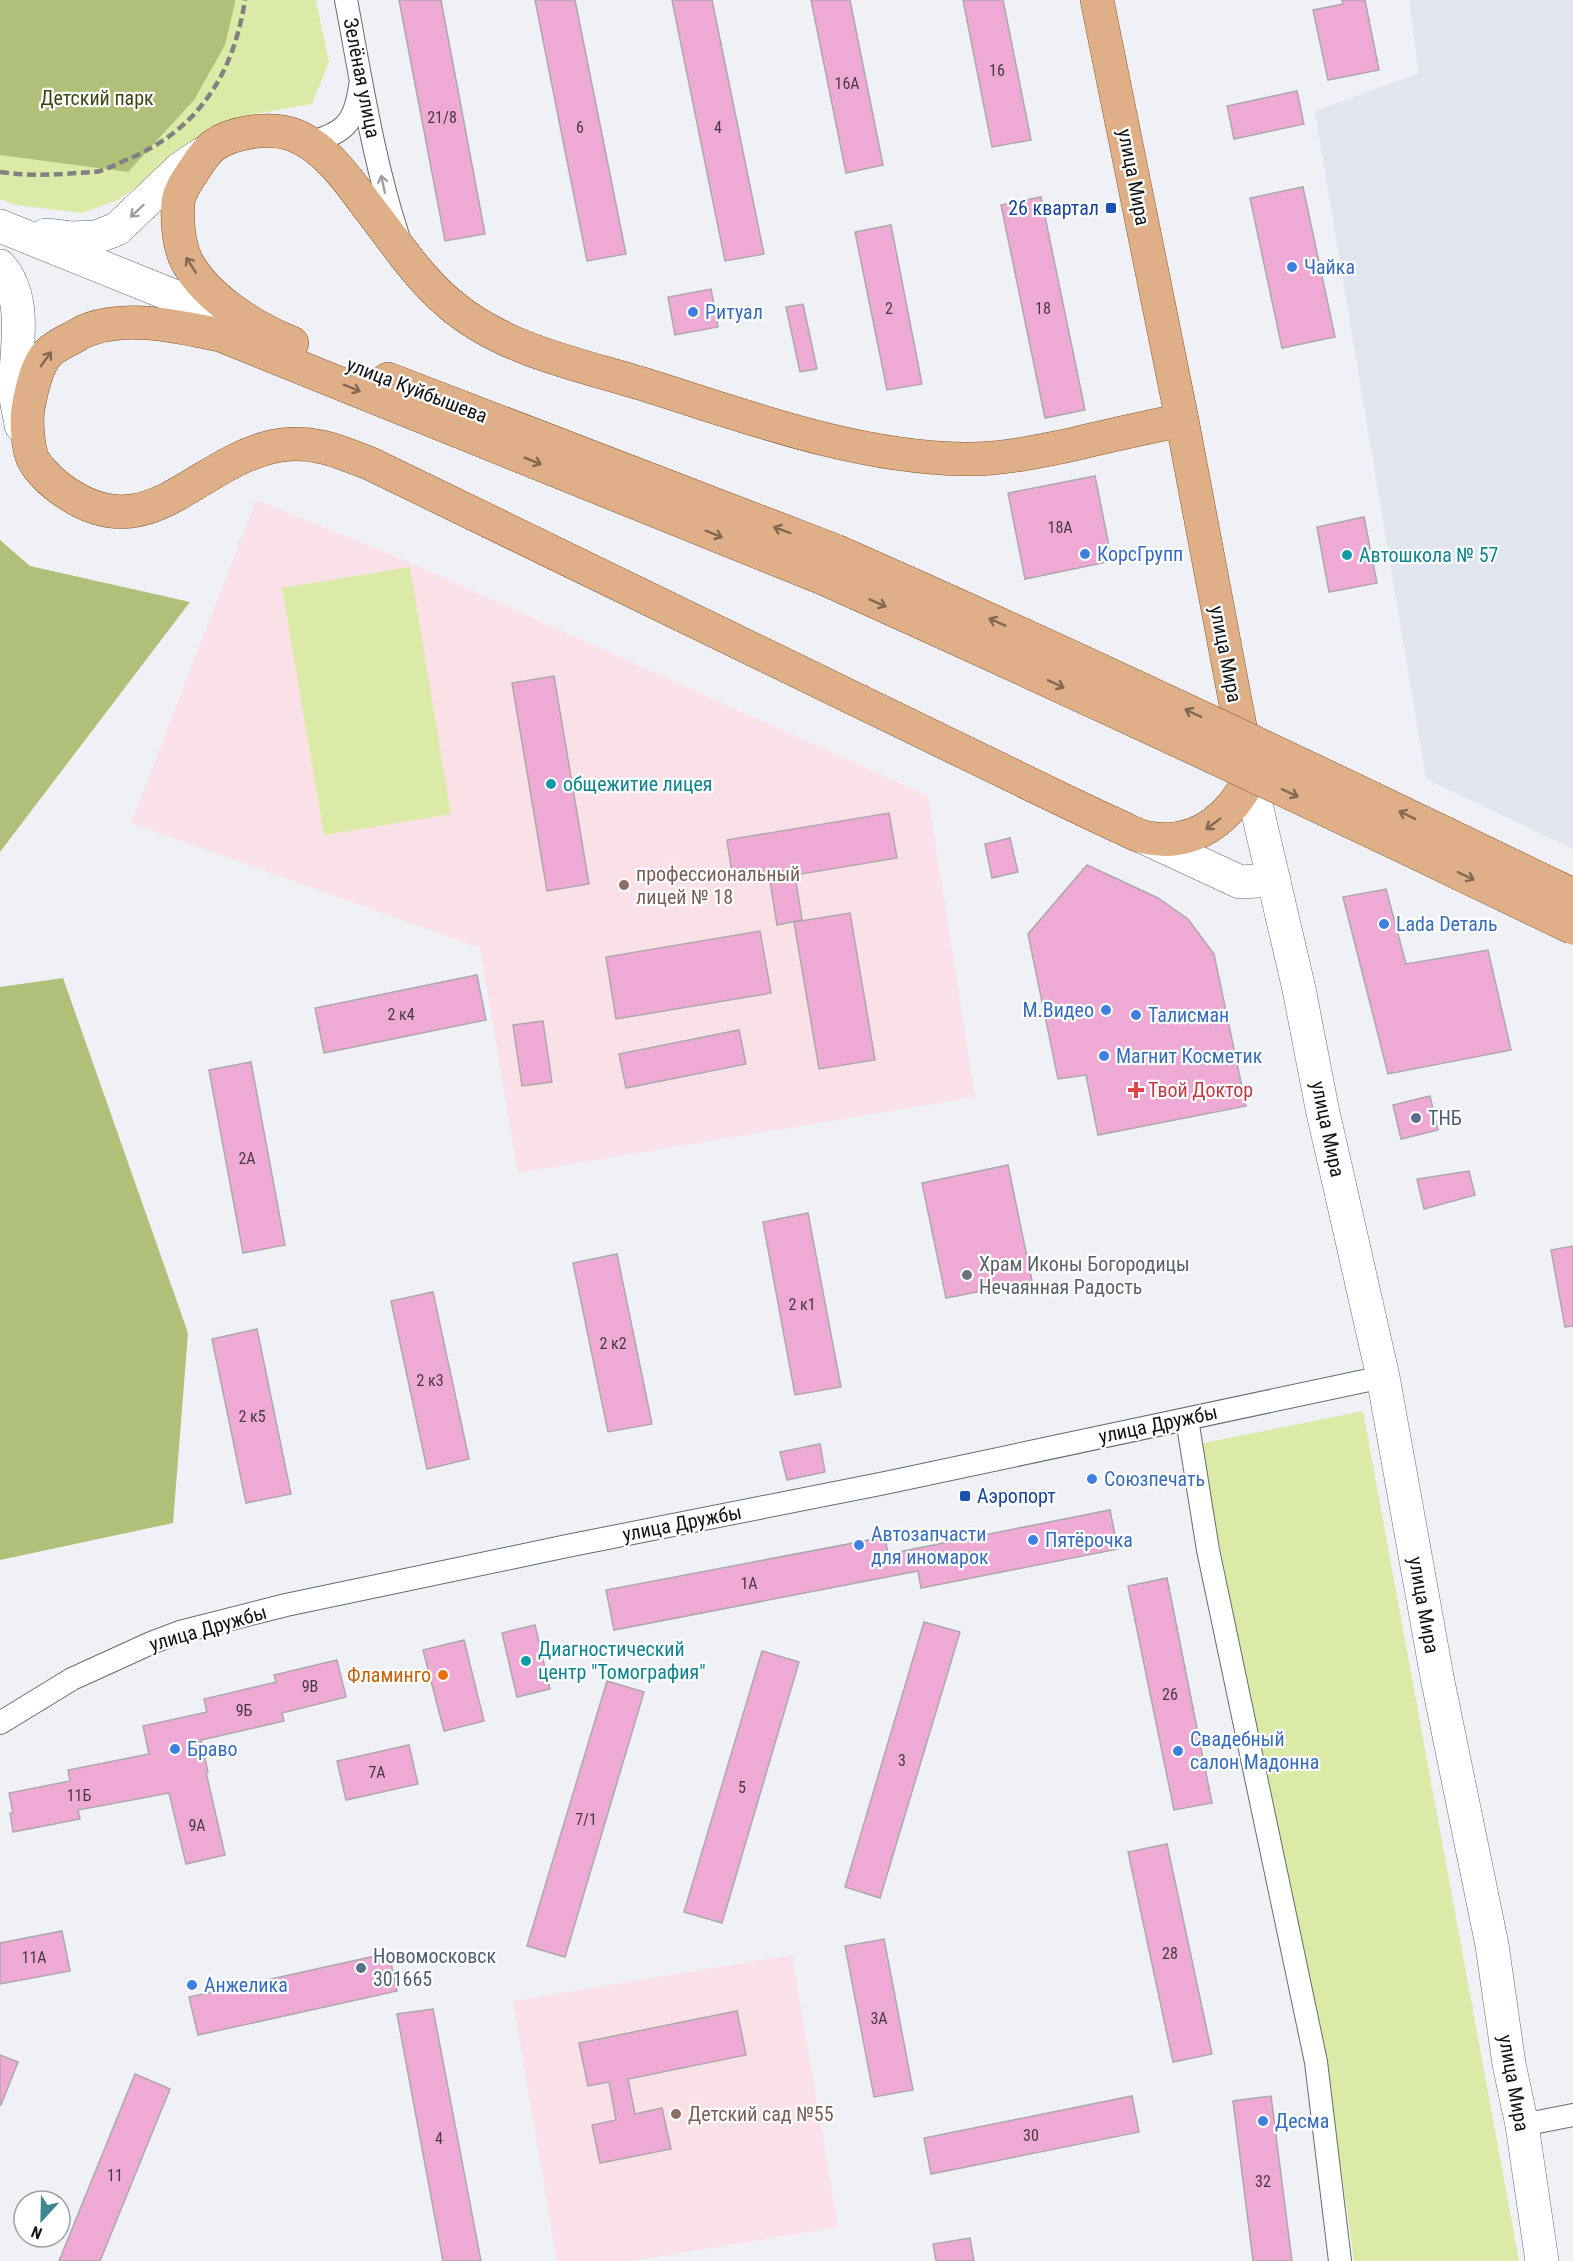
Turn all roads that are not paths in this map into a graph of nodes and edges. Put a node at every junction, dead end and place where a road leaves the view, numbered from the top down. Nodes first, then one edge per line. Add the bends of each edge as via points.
1 (346, 0) edge
2 (1097, 0) edge
3 (361, 78) junction
4 (307, 143) junction
5 (213, 146) junction
6 (376, 155) junction
7 (347, 180) junction
8 (0, 226) edge
9 (0, 249) edge
10 (404, 253) junction
11 (0, 266) edge
12 (264, 332) junction
13 (220, 335) junction
14 (1182, 420) junction
15 (31, 456) junction
16 (831, 565) junction
17 (1250, 779) junction
18 (1143, 837) junction
19 (1274, 880) junction
20 (1573, 895) edge
21 (1573, 928) edge
22 (1383, 1377) junction
23 (1186, 1419) junction
24 (0, 1724) edge
25 (1573, 2115) edge
26 (1522, 2125) junction
27 (1340, 2261) edge
28 (1542, 2261) edge

1 - 3 street, Зелёная улица
2 - 14 main road, улица Мира
3 - 4 street via 357,108 347,123 334,134
3 - 6 street, Зелёная улица
4 - 5 main road via 276,131 258,131
4 - 7 main road
5 -> 8 main road via 180,169 117,229 96,237 47,236
12 -> 5 main road via 204,286 187,262 179,240 179,196
6 - 7 street, Зелёная улица
10 -> 6 street
7 - 10 main road
8 - 12 main road, улица Куйбышева
9 - 13 main road, улица Куйбышева
10 - 14 main road via 451,306 476,324 531,350 864,448 925,457 981,459 1035,452
11 - 15 main road via 13,290 18,317 16,397
16 -> 12 main road, улица Куйбышева
15 -> 13 main road via 31,392 45,356 63,342 90,329 137,324
13 -> 16 main road, улица Куйбышева
14 - 17 main road, улица Мира
15 - 18 main road via 52,482 73,499 120,512 166,500 242,457 273,447 298,442 331,448
20 -> 16 main road, bridge via 998,622
16 -> 21 main road, bridge via 1015,664
17 -> 18 main road via 1217,822 1204,830 1175,839
17 - 19 main road, улица Мира
18 - 19 main road via 1240,882
19 - 22 main road, улица Мира
22 - 23 street, улица Дружбы
22 - 26 main road, улица Мира via 1437,1677 1492,1945
23 - 24 street, улица Дружбы via 567,1545 246,1615 180,1632 120,1656 72,1679
23 - 27 street via 1208,1550 1316,2062
25 - 26 street
26 - 28 main road, улица Мира

